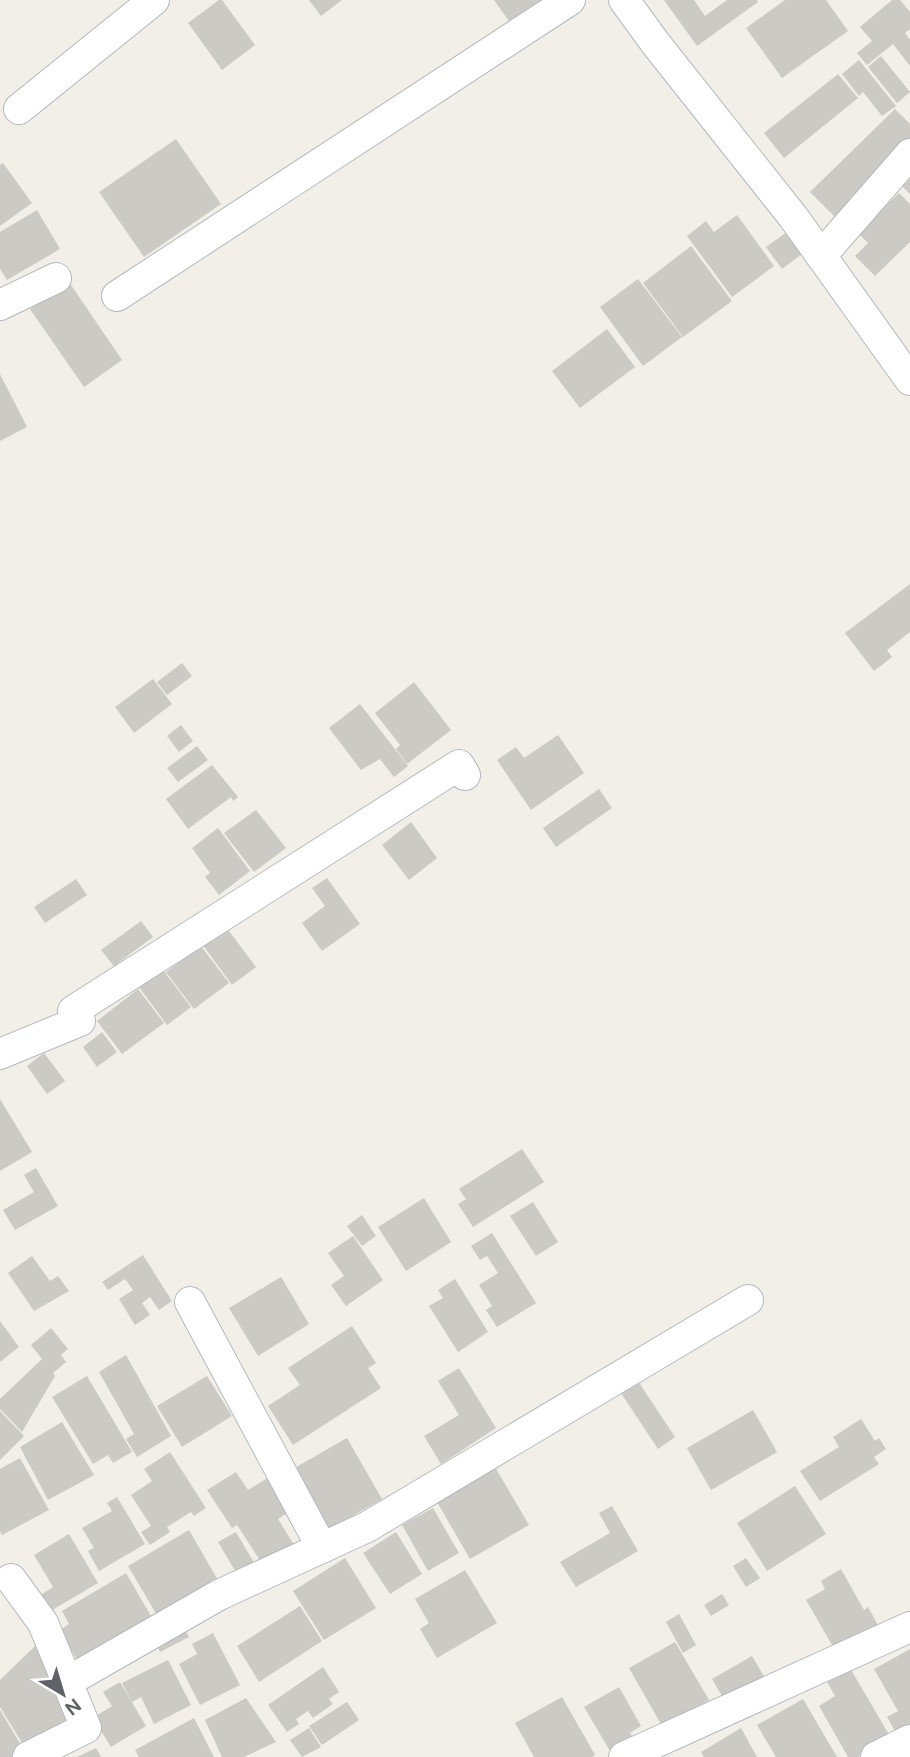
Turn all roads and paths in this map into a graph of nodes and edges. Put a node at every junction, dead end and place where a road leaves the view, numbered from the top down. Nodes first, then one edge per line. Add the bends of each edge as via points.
1 (154, 0) edge
2 (570, 0) edge
3 (624, 0) edge
4 (19, 109) dead end
5 (910, 154) edge
6 (821, 256) junction
7 (55, 278) dead end
8 (117, 296) dead end
9 (0, 305) edge
10 (910, 380) edge
11 (465, 775) dead end
12 (0, 1054) edge
13 (748, 1300) dead end
14 (190, 1302) dead end
15 (322, 1548) junction
16 (11, 1579) dead end
17 (910, 1627) edge
18 (67, 1682) junction
19 (910, 1740) edge
20 (28, 1757) edge
21 (624, 1757) edge
22 (876, 1757) edge

1 - 4 street
2 - 8 street
3 - 6 street
5 - 6 street
6 - 10 street
7 - 9 street
11 - 12 street via 459,765 73,1012 80,1021
13 - 15 street via 368,1527
14 - 15 street
15 - 18 street via 219,1595
16 - 18 street via 43,1623
17 - 21 street
18 - 20 street via 86,1728
19 - 22 street

